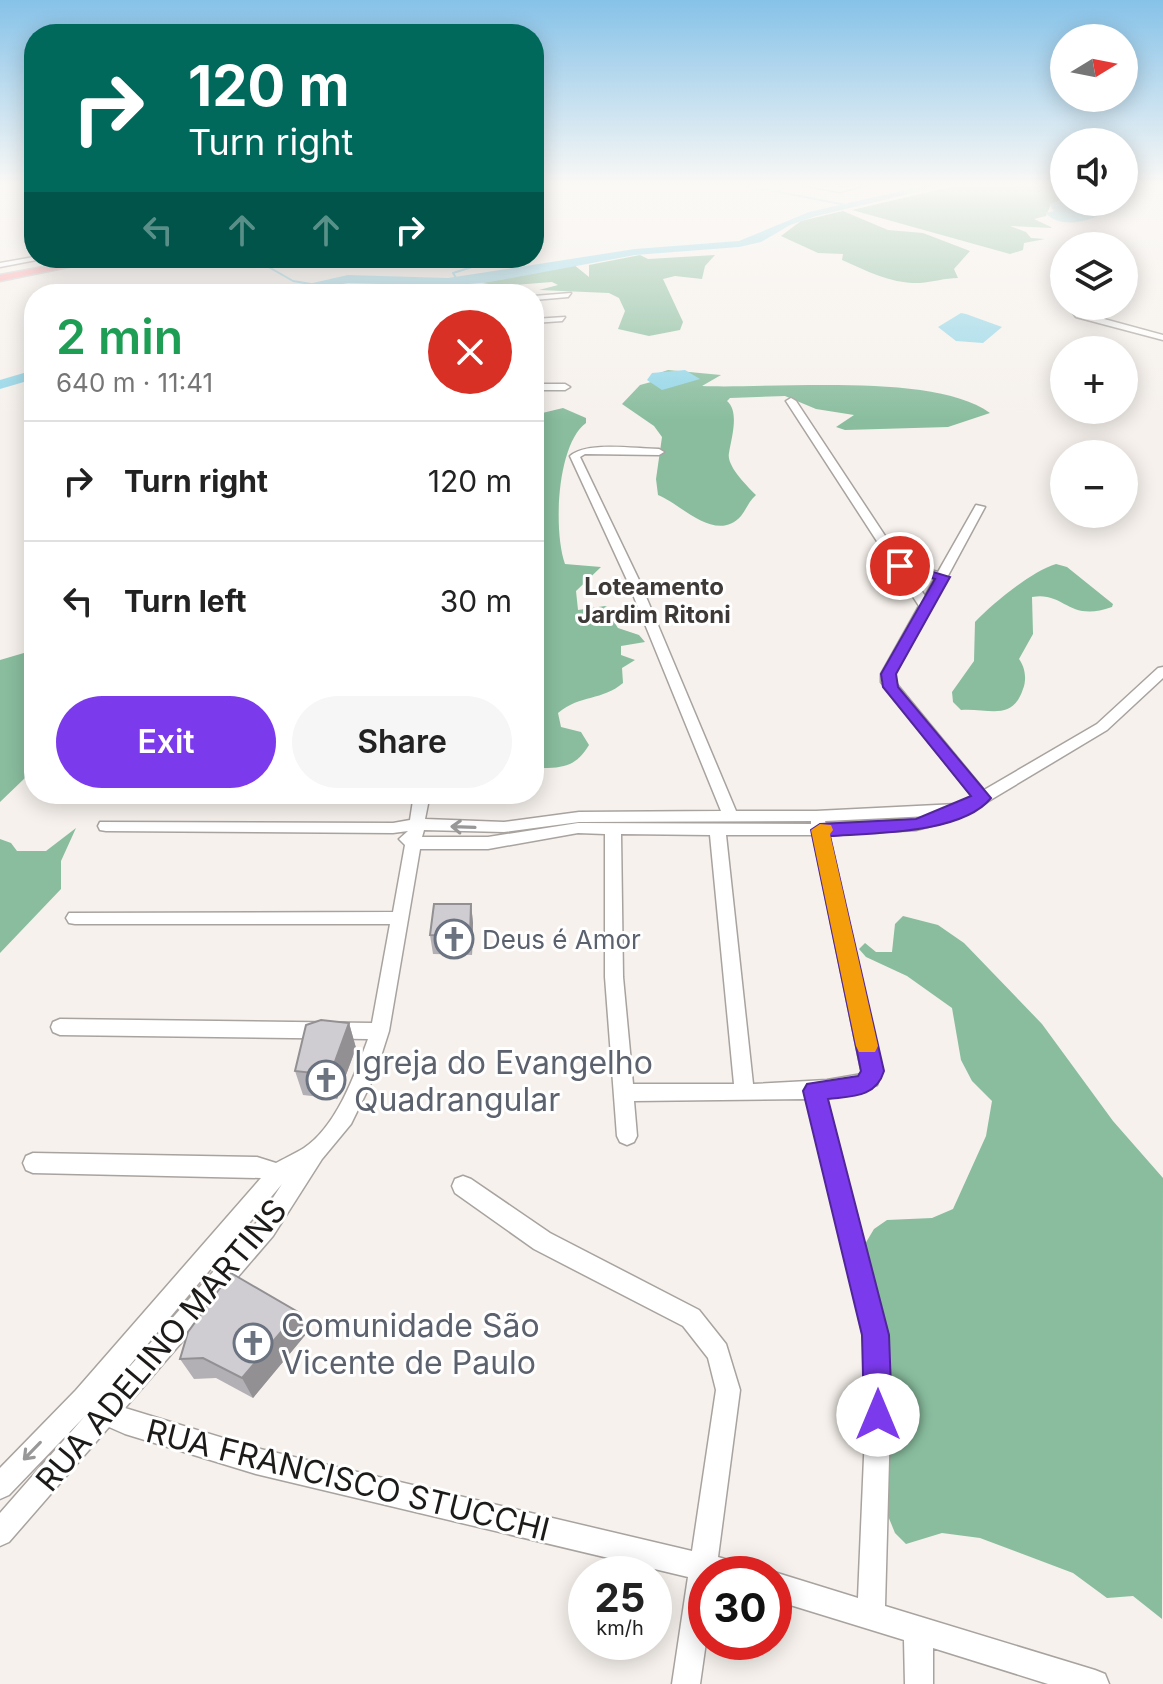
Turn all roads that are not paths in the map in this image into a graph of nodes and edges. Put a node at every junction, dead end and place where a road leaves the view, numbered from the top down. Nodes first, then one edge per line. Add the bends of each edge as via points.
1 (54, 268) edge
2 (0, 278) edge
3 (568, 295) dead end
4 (544, 297) edge
5 (562, 319) dead end
6 (544, 320) edge
7 (1097, 320) edge
8 (1163, 338) edge
9 (544, 387) edge
10 (565, 387) dead end
11 (791, 401) dead end
12 (659, 452) dead end
13 (980, 507) dead end
14 (900, 566) junction
15 (943, 577) junction
16 (926, 607) junction
17 (1163, 671) edge
18 (982, 798) junction
19 (420, 804) edge
20 (724, 823) junction
21 (818, 823) junction
22 (416, 824) junction
23 (106, 826) dead end
24 (393, 828) junction
25 (613, 828) junction
26 (413, 843) junction
27 (75, 918) dead end
28 (399, 918) junction
29 (60, 1027) dead end
30 (380, 1031) junction
31 (744, 1090) junction
32 (815, 1091) junction
33 (623, 1093) junction
34 (627, 1136) dead end
35 (33, 1163) dead end
36 (289, 1176) junction
37 (463, 1186) dead end
38 (95, 1406) junction
39 (0, 1486) edge
40 (0, 1533) edge
41 (701, 1556) edge
42 (688, 1562) edge
43 (792, 1591) edge
44 (871, 1614) junction
45 (918, 1628) junction
46 (689, 1660) edge
47 (686, 1684) edge
48 (919, 1684) edge
49 (1094, 1684) edge

1 - 2 main road
3 - 4 street
5 - 6 street
7 - 8 street
9 - 10 street
11 - 14 street
12 - 20 street via 583,451 575,456 633,580
13 - 15 street
14 - 15 street
14 - 16 street
15 - 16 street
16 - 18 street via 888,682
17 - 18 street via 1102,727
18 - 21 street via 916,825
19 - 22 street, RUA ADELINO MARTINS
20 - 21 street
20 -> 22 street via 579,817 489,827
20 - 25 street
20 - 31 street
21 - 32 street via 872,1071 863,1085
22 - 24 street
22 - 26 street, RUA ADELINO MARTINS
23 - 24 street
24 - 26 street
25 - 26 street via 561,829 488,843
25 - 33 street via 614,977
26 - 28 street, RUA ADELINO MARTINS
27 - 28 street
28 - 30 street, RUA ADELINO MARTINS
29 - 30 street
30 - 36 street, RUA ADELINO MARTINS via 344,1118
31 - 32 street
31 - 33 street
32 - 44 street via 875,1335 879,1387
33 - 34 street
35 - 36 street via 257,1167
36 - 38 street, RUA ADELINO MARTINS via 265,1229
37 - 41 street via 542,1241 691,1318 713,1343 728,1390
38 -> 39 street, RUA ADELINO MARTINS
38 - 40 street, RUA ADELINO MARTINS
38 - 42 street, RUA FRANCISCO STUCCHI via 148,1430 256,1461
43 - 44 street
44 - 45 street
45 - 48 street
45 - 49 street
46 - 47 street

